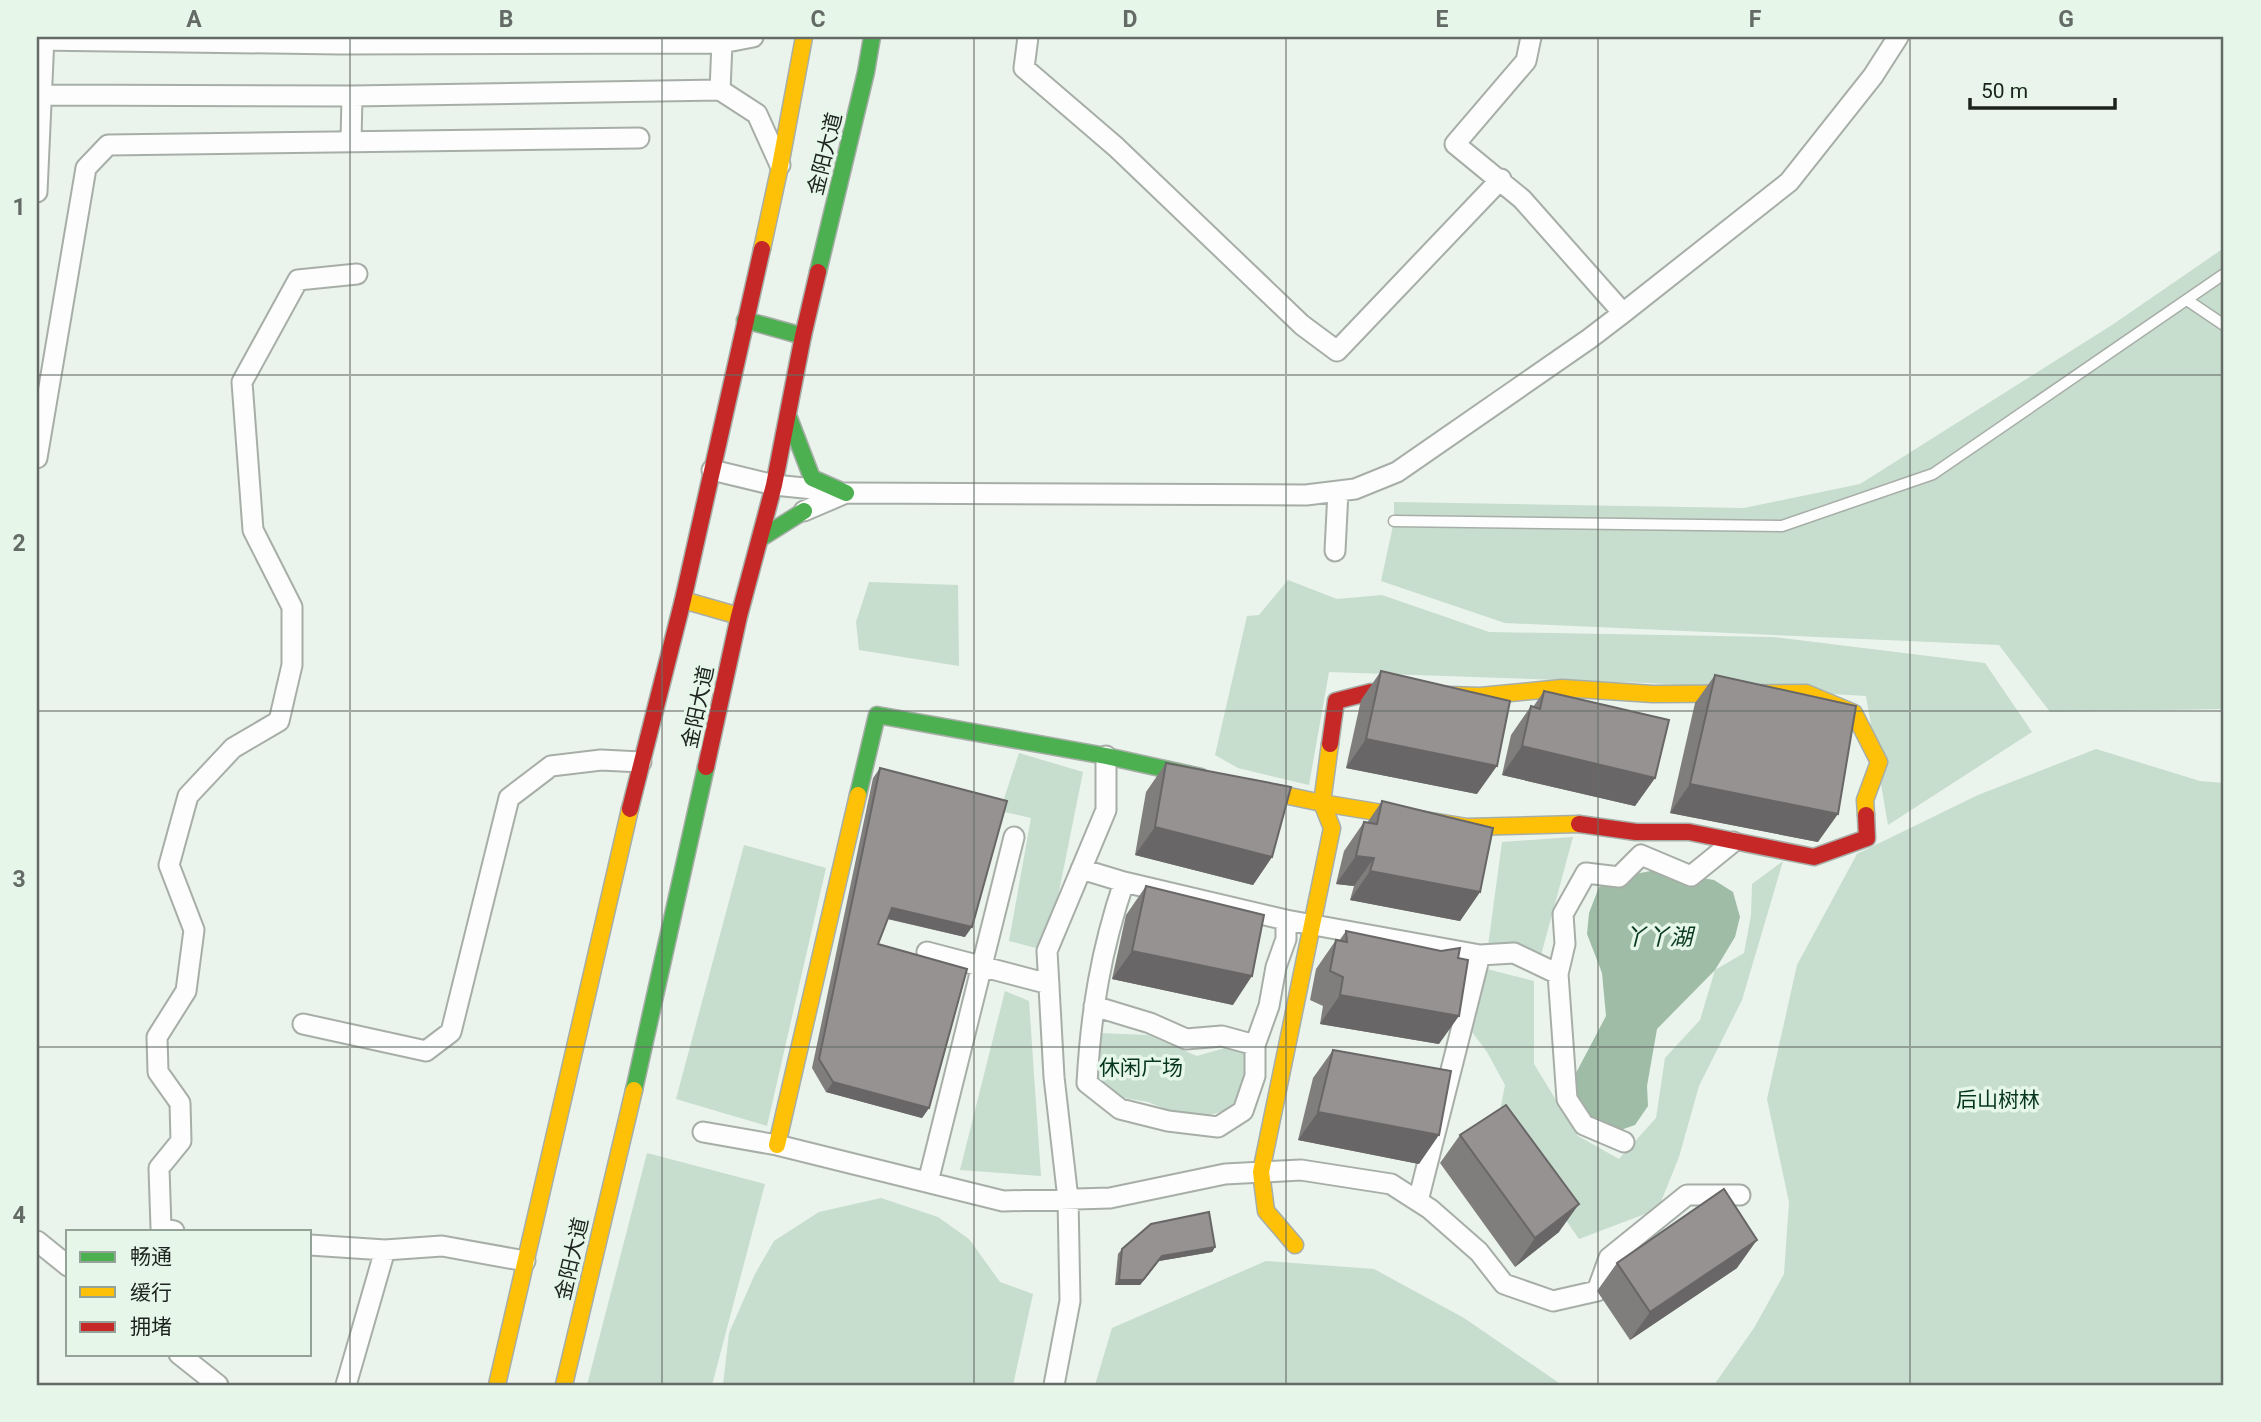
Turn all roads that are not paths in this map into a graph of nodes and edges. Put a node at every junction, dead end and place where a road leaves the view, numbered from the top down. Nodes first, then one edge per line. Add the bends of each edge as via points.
1 (753, 37) edge
2 (804, 37) edge
3 (872, 37) edge
4 (1028, 37) edge
5 (1531, 37) edge
6 (1898, 37) edge
7 (42, 39) edge
8 (340, 41) edge
9 (722, 43) junction
10 (720, 90) junction
11 (40, 95) edge
12 (352, 96) junction
13 (639, 138) dead end
14 (351, 141) junction
15 (780, 166) junction
16 (1500, 179) junction
17 (37, 192) edge
18 (357, 274) dead end
19 (2224, 274) edge
20 (2187, 300) junction
21 (1623, 313) junction
22 (745, 320) junction
23 (2224, 325) edge
24 (803, 336) junction
25 (789, 418) junction
26 (37, 458) edge
27 (712, 470) junction
28 (774, 485) junction
29 (1338, 491) junction
30 (846, 493) junction
31 (804, 511) joint
32 (1394, 521) dead end
33 (761, 538) junction
34 (1335, 551) dead end
35 (683, 600) junction
36 (739, 616) junction
37 (1106, 756) junction
38 (641, 762) junction
39 (1214, 780) edge
40 (1241, 786) edge
41 (1322, 803) junction
42 (1014, 837) dead end
43 (1732, 842) junction
44 (1081, 869) junction
45 (1124, 882) junction
46 (1286, 920) junction
47 (1311, 924) junction
48 (926, 952) dead end
49 (1480, 956) junction
50 (1558, 974) junction
51 (1049, 984) junction
52 (1094, 1006) junction
53 (303, 1024) dead end
54 (1255, 1045) junction
55 (703, 1132) dead end
56 (1624, 1142) dead end
57 (778, 1145) junction
58 (1261, 1172) junction
59 (928, 1182) junction
60 (1740, 1195) dead end
61 (1068, 1199) junction
62 (1418, 1201) junction
63 (170, 1230) edge
64 (37, 1241) edge
65 (312, 1245) edge
66 (1295, 1245) dead end
67 (385, 1250) junction
68 (525, 1261) junction
69 (66, 1264) edge
70 (181, 1356) edge
71 (218, 1385) edge
72 (346, 1385) edge
73 (496, 1385) edge
74 (564, 1385) edge
75 (1054, 1385) edge

1 - 9 street
2 - 15 main road, 金阳大道
3 - 24 main road, 金阳大道
4 - 16 street via 1024,68 1116,147 1302,325 1337,351
5 - 16 street via 1526,61 1455,144
6 - 21 street via 1789,182
7 - 8 street
7 - 11 street
8 - 9 street
9 - 10 street
10 - 12 street
10 - 15 street via 757,114
11 - 12 street
11 - 17 street
12 - 14 street
13 - 14 street
14 - 26 street via 108,145 86,168
15 - 22 main road, 金阳大道
16 - 21 street
18 - 63 street via 298,280 242,382 253,530 292,607 292,665 279,721 233,748 188,796 169,865 194,930 186,991 157,1037 158,1072 180,1103 181,1141 159,1168 161,1228
19 - 20 lane
20 - 23 lane
20 - 32 lane via 1933,474 1782,526
21 - 29 street via 1397,472
22 - 24 main road
22 - 27 main road, 金阳大道
24 - 25 main road, 金阳大道
25 - 28 main road, 金阳大道
25 - 30 main road via 812,478
27 - 28 street
27 - 35 main road, 金阳大道
28 - 30 street
28 - 33 main road, 金阳大道
29 - 30 street via 1306,495
29 - 34 street
30 - 31 street
31 - 33 main road
33 - 36 main road, 金阳大道
35 - 36 main road
35 - 38 main road, 金阳大道
36 - 74 main road, 金阳大道
37 - 39 main road
37 - 44 street via 1106,810
37 - 57 main road via 877,715
38 - 53 street via 601,760 551,766 509,798 451,1032 426,1051
38 - 68 main road, 金阳大道
40 - 41 main road
41 - 43 main road via 1466,827 1570,823 1636,832 1689,832
41 - 43 main road via 1336,701 1371,692 1480,696 1562,688 1653,694 1806,693 1853,713 1879,762 1864,800 1867,838 1814,857
41 - 47 main road via 1332,828
42 - 59 street
43 - 50 street via 1691,876 1642,855 1619,877 1586,873 1563,914 1566,944
44 - 45 street
44 - 51 street via 1048,951
45 - 46 street
45 - 52 street via 1108,930
46 - 47 street
46 - 54 street via 1286,939
47 - 49 street
47 - 58 main road
48 - 51 street
49 - 50 street via 1514,953
49 - 62 street
50 - 56 street via 1567,1099 1584,1125
51 - 61 street
52 - 54 street via 1185,1039 1222,1036
52 - 54 street via 1087,1083 1120,1109 1168,1121 1218,1126 1243,1111 1255,1076
55 - 57 street
57 - 59 street
58 - 61 street via 1225,1174 1110,1199
58 - 62 street via 1301,1170 1391,1184
58 - 66 main road via 1266,1211
59 - 61 street via 1003,1201
60 - 62 street via 1687,1195 1609,1258 1597,1292 1553,1301 1504,1284 1479,1252
61 - 75 street via 1070,1301
64 - 69 street
65 - 67 street
67 - 68 street via 442,1246
67 - 72 street
68 - 73 main road, 金阳大道
70 - 71 street

